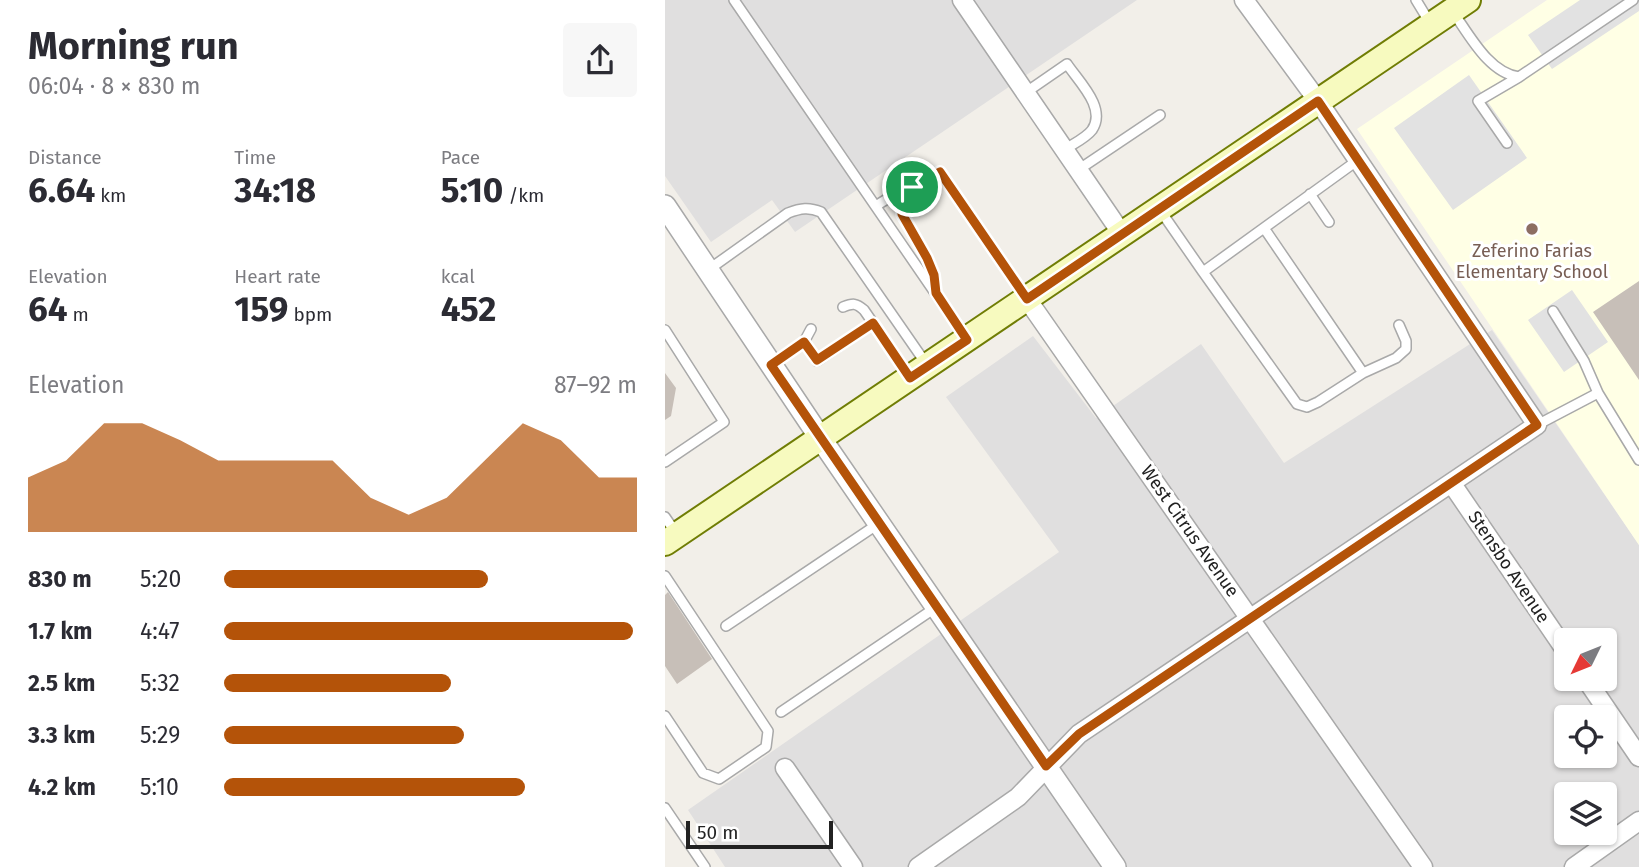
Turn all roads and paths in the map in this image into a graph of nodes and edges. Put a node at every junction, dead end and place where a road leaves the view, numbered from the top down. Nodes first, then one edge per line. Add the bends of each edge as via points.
1 (734, 0) edge
2 (962, 0) edge
3 (1244, 0) edge
4 (1416, 0) edge
5 (1633, 0) edge
6 (1460, 6) edge
7 (1431, 25) junction
8 (1519, 77) junction
9 (1025, 93) junction
10 (1318, 101) junction
11 (1160, 115) dead end
12 (1507, 143) dead end
13 (1064, 150) junction
14 (1358, 160) junction
15 (1078, 170) junction
16 (912, 187) junction
17 (1310, 194) junction
18 (876, 206) junction
19 (1159, 209) junction
20 (668, 219) edge
21 (1329, 222) dead end
22 (1263, 228) junction
23 (1122, 234) junction
24 (708, 270) junction
25 (1203, 272) junction
26 (936, 293) junction
27 (1027, 299) junction
28 (843, 307) dead end
29 (1553, 311) dead end
30 (873, 323) junction
31 (1399, 325) dead end
32 (811, 329) dead end
33 (665, 330) edge
34 (967, 340) junction
35 (804, 342) junction
36 (771, 365) junction
37 (919, 372) junction
38 (1363, 373) junction
39 (1598, 393) junction
40 (1537, 425) junction
41 (821, 439) junction
42 (1639, 460) edge
43 (665, 461) edge
44 (1452, 484) junction
45 (879, 523) junction
46 (669, 532) edge
47 (665, 576) edge
48 (937, 607) junction
49 (1250, 617) junction
50 (726, 626) dead end
51 (1554, 633) edge
52 (1593, 691) edge
53 (781, 712) dead end
54 (665, 716) edge
55 (1639, 757) edge
56 (1046, 766) junction
57 (785, 768) dead end
58 (665, 808) edge
59 (1639, 821) edge
60 (705, 867) edge
61 (853, 867) edge
62 (918, 867) edge
63 (1115, 867) edge
64 (1423, 867) edge
65 (1574, 867) edge

1 - 18 lane
2 - 9 street
3 - 10 street
4 - 7 lane
5 - 8 lane
6 - 7 main road
6 - 8 lane via 1491,63
7 - 10 main road
8 - 12 lane via 1478,101
9 - 13 street
9 - 13 lane via 1067,64 1078,80 1097,114 1092,129
10 - 14 street
10 - 19 main road
11 - 15 lane
13 - 15 street
14 - 17 lane
14 - 40 street
15 - 23 street
16 - 18 lane
16 - 26 lane via 902,214 927,258
16 - 27 lane via 940,172
17 - 21 lane
17 - 22 lane
18 - 26 lane
19 - 23 main road
19 - 25 lane
20 - 24 street
22 - 25 lane
22 - 38 lane
23 - 27 main road
24 - 36 street
24 - 37 lane via 788,213 800,208 821,212
25 - 38 lane via 1297,404 1307,407 1318,402
26 - 34 lane
27 - 34 main road
27 - 49 street, West Citrus Avenue
28 - 30 lane via 857,304
29 - 39 lane
30 - 35 lane via 817,360
30 - 37 lane
31 - 38 lane via 1406,349
32 - 35 lane
33 - 43 lane via 724,422
34 - 37 main road
35 - 36 lane
36 - 41 street
37 - 41 main road
39 - 40 lane
39 - 42 lane
40 - 44 street
41 - 45 street
41 - 46 main road
44 - 49 street
44 - 51 street, Stensbo Avenue
45 - 48 street
45 - 50 lane
47 - 54 lane via 768,731 766,747 719,779 703,773
48 - 53 lane
48 - 56 street
49 - 56 street via 1079,734
49 - 64 street, West Citrus Avenue
52 - 55 street
56 - 62 street via 1018,797
56 - 63 street
57 - 61 street
58 - 60 lane
59 - 65 street

